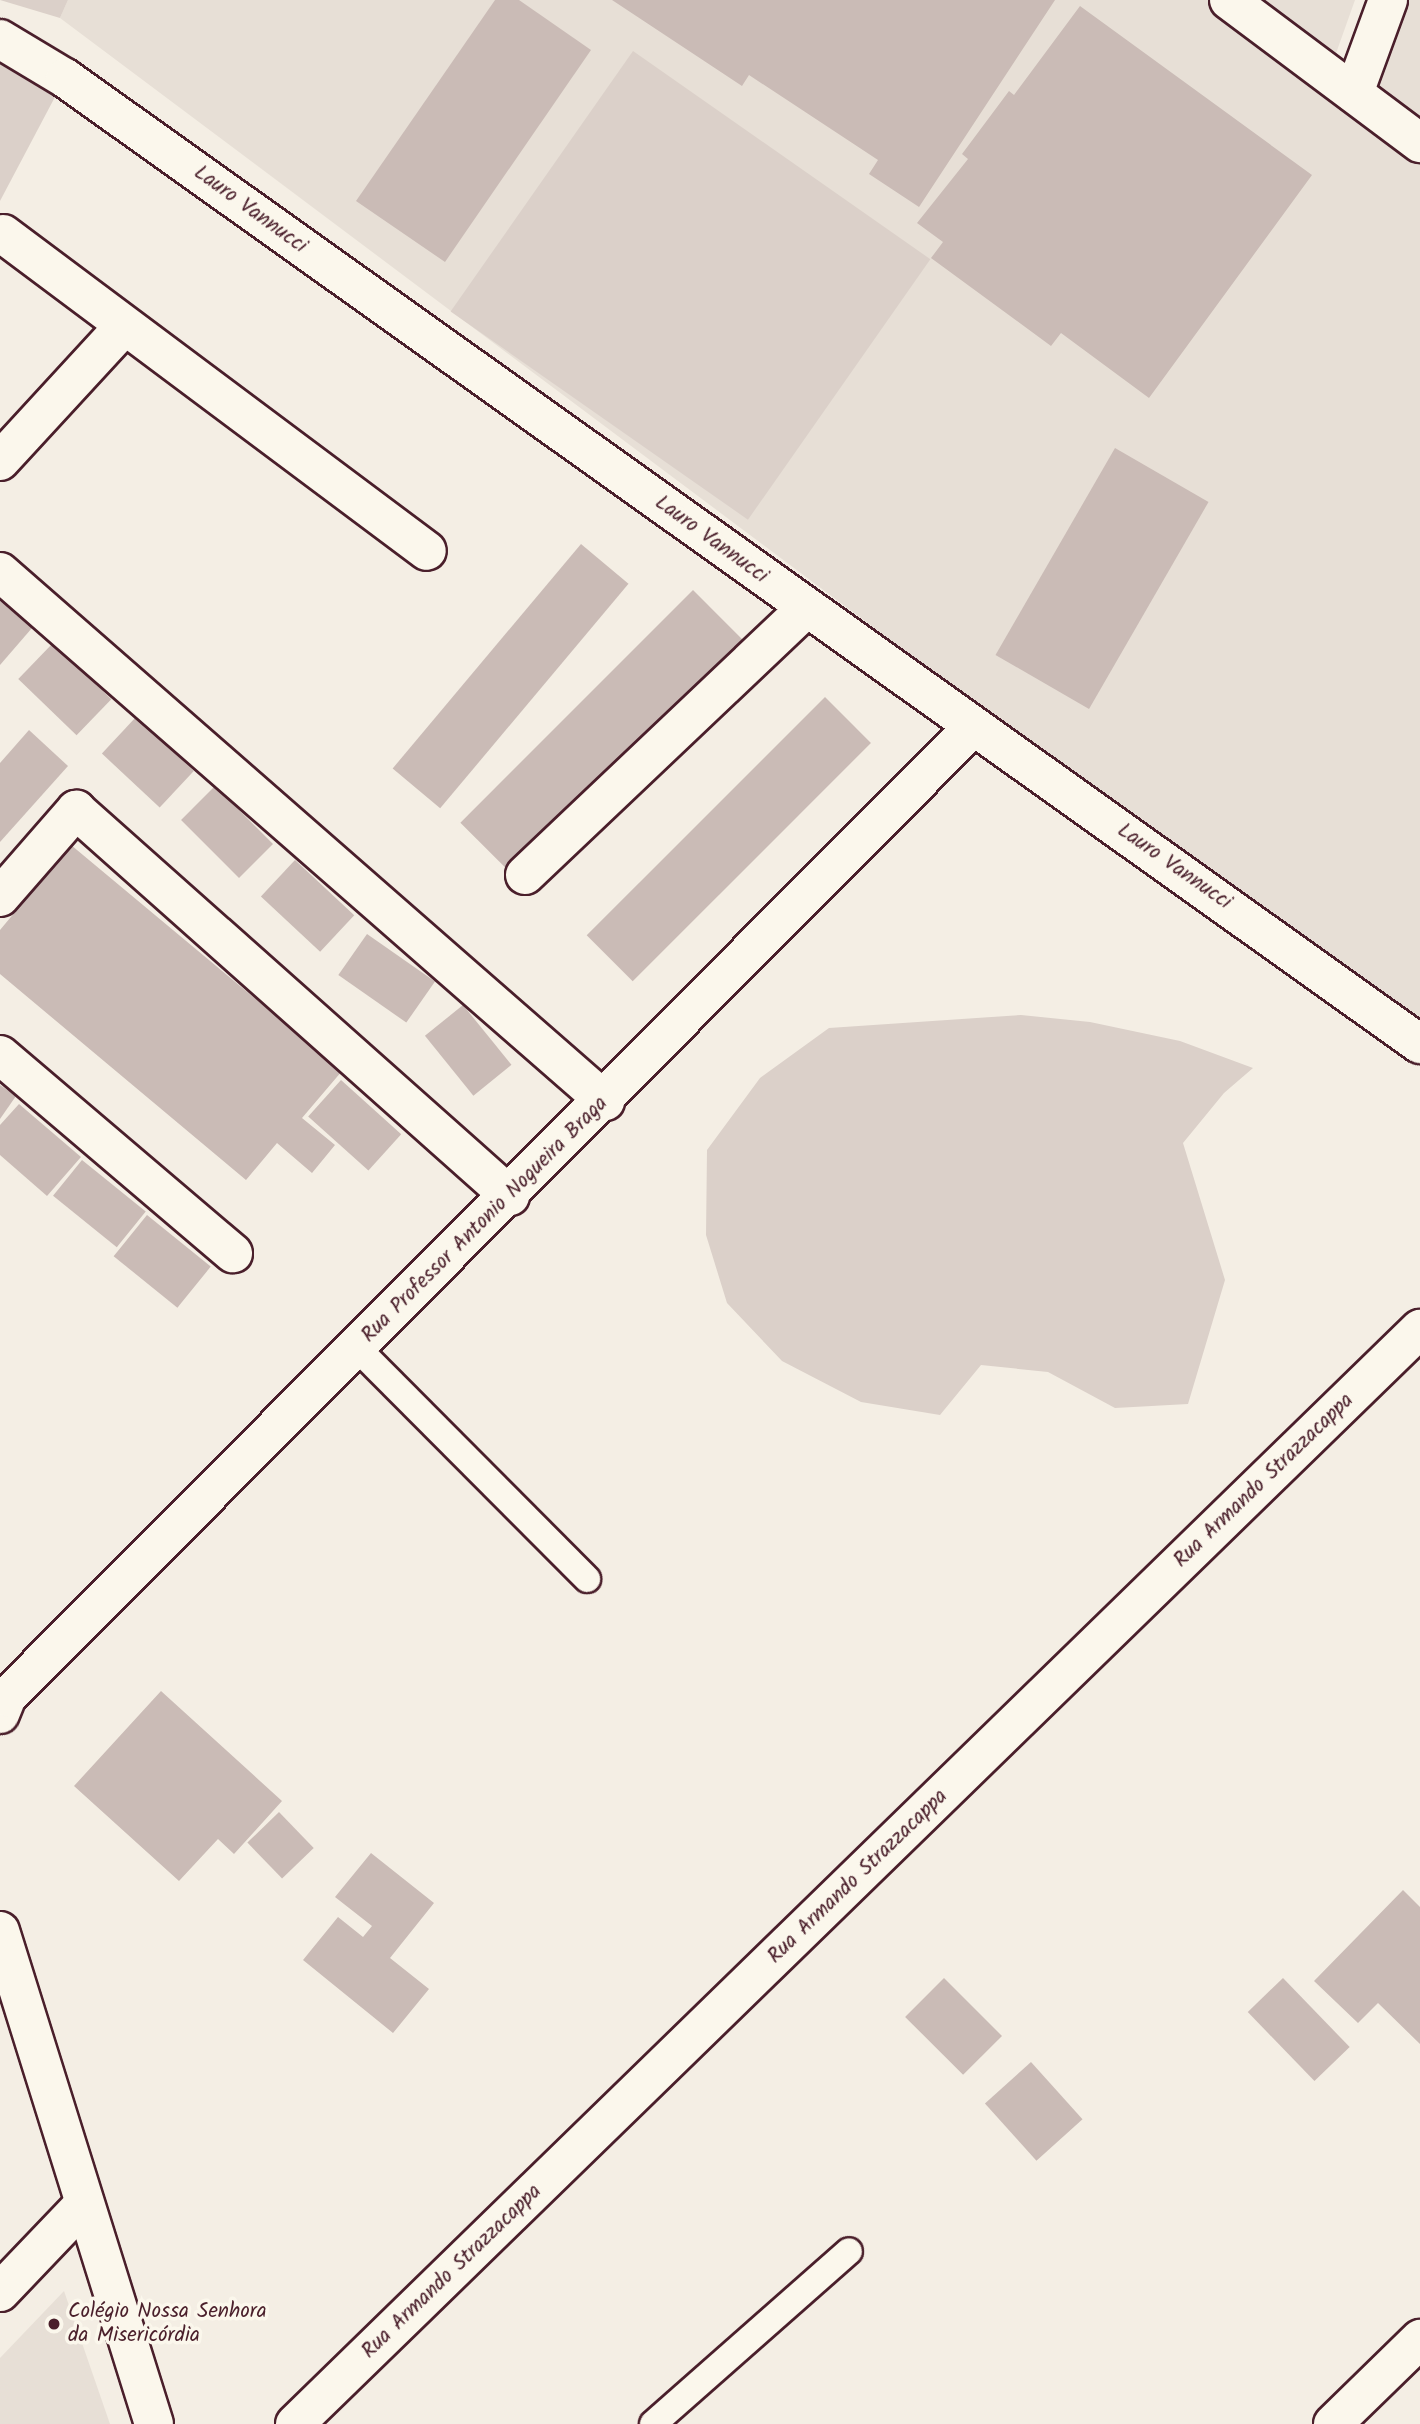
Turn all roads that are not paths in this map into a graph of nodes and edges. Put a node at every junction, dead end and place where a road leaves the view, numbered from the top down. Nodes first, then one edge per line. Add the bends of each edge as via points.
1 (1229, 0) edge
2 (1388, 0) edge
3 (0, 39) edge
4 (1354, 93) junction
5 (1420, 143) edge
6 (3, 234) dead end
7 (124, 326) junction
8 (0, 461) edge
9 (427, 551) dead end
10 (0, 572) edge
11 (806, 608) junction
12 (973, 727) junction
13 (525, 876) dead end
14 (0, 897) edge
15 (1420, 1044) edge
16 (0, 1055) edge
17 (605, 1101) junction
18 (510, 1196) junction
19 (233, 1253) dead end
20 (1420, 1329) edge
21 (357, 1348) junction
22 (587, 1579) dead end
23 (0, 1714) edge
24 (0, 1931) edge
25 (83, 2205) junction
26 (849, 2251) dead end
27 (0, 2292) edge
28 (1420, 2339) edge
29 (154, 2424) edge
30 (295, 2424) edge
31 (653, 2424) edge
32 (1333, 2424) edge

1 - 4 street
2 - 4 street
3 - 11 street, Lauro Vannucci via 65,78
4 - 5 street
6 - 7 street
7 - 8 street
7 - 9 street
10 - 17 street
11 - 12 street, Lauro Vannucci
11 - 13 street
12 - 15 street, Lauro Vannucci
12 - 17 street, Rua Professor Antonio Nogueira Braga
14 - 18 street via 76,810
16 - 19 street
17 - 18 street, Rua Professor Antonio Nogueira Braga
18 - 21 street, Rua Professor Antonio Nogueira Braga
20 - 30 street, Rua Armando Strazzacappa
21 - 22 lane
21 - 23 street, Rua Professor Antonio Nogueira Braga via 7,1697
24 - 25 street
25 - 27 street
25 - 29 street
26 - 31 lane
28 - 32 street

